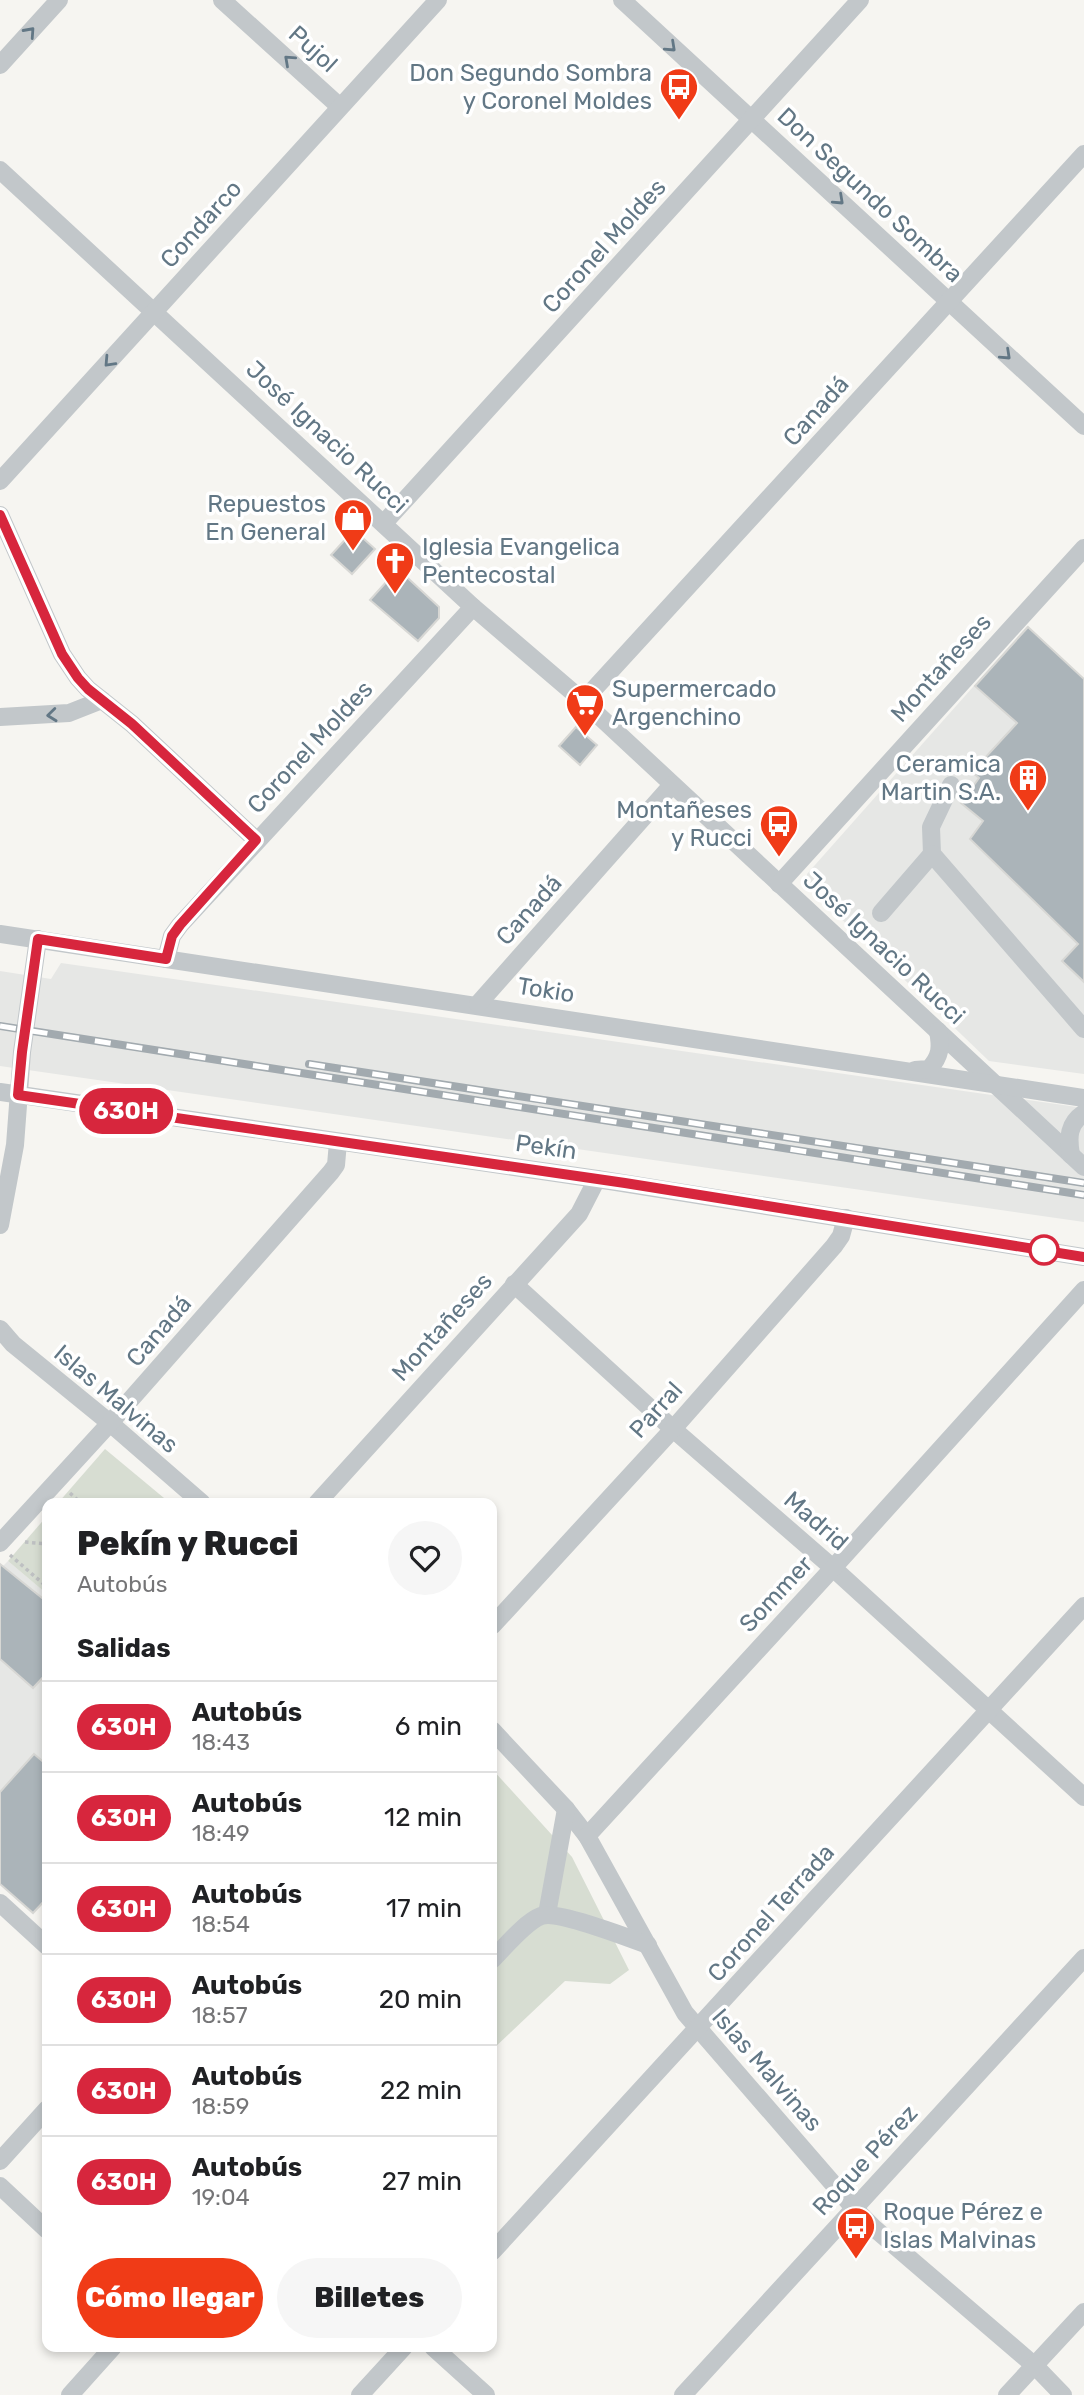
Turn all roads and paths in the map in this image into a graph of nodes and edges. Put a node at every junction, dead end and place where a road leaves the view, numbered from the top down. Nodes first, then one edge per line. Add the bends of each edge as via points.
1 (60, 0) edge
2 (222, 0) edge
3 (438, 0) edge
4 (622, 0) edge
5 (860, 0) edge
6 (0, 65) edge
7 (339, 106) junction
8 (753, 119) junction
9 (1084, 153) edge
10 (0, 170) edge
11 (949, 302) junction
12 (156, 312) junction
13 (1084, 426) edge
14 (0, 481) edge
15 (0, 515) edge
16 (384, 523) junction
17 (1084, 548) edge
18 (473, 607) junction
19 (102, 700) junction
20 (583, 701) junction
21 (0, 717) edge
22 (673, 785) junction
23 (951, 785) dead end
24 (256, 840) junction
25 (932, 854) junction
26 (779, 884) junction
27 (881, 913) dead end
28 (0, 934) edge
29 (38, 939) junction
30 (166, 959) junction
31 (478, 1004) junction
32 (1084, 1029) edge
33 (938, 1031) junction
34 (909, 1071) junction
35 (995, 1084) junction
36 (9, 1093) edge
37 (1084, 1098) edge
38 (1084, 1113) edge
39 (338, 1142) junction
40 (1077, 1161) edge
41 (597, 1179) junction
42 (846, 1218) junction
43 (0, 1225) edge
44 (1084, 1257) edge
45 (514, 1283) junction
46 (1084, 1290) edge
47 (0, 1329) edge
48 (110, 1423) junction
49 (673, 1429) junction
50 (48, 1498) edge
51 (196, 1498) edge
52 (321, 1498) edge
53 (42, 1505) edge
54 (5, 1549) edge
55 (833, 1568) junction
56 (42, 1582) edge
57 (1084, 1606) edge
58 (497, 1621) edge
59 (989, 1710) junction
60 (497, 1735) edge
61 (1084, 1797) edge
62 (566, 1809) junction
63 (587, 1836) junction
64 (0, 1903) edge
65 (547, 1914) junction
66 (42, 1941) edge
67 (648, 1945) junction
68 (497, 1954) edge
69 (1084, 1958) edge
70 (699, 2028) junction
71 (42, 2115) edge
72 (0, 2161) edge
73 (0, 2186) edge
74 (854, 2208) junction
75 (42, 2225) edge
76 (497, 2247) edge
77 (1084, 2312) edge
78 (109, 2352) edge
79 (399, 2352) edge
80 (439, 2352) edge
81 (1035, 2365) junction
82 (70, 2395) edge
83 (360, 2395) edge
84 (486, 2395) edge
85 (683, 2395) edge
86 (1007, 2395) edge
87 (1063, 2395) edge

6 -> 1 street
7 -> 2 street, Pujol
3 - 7 street, Condarco
4 -> 8 street, Don Segundo Sombra
5 - 8 street, Coronel Moldes
7 - 12 street, Condarco
8 -> 11 street, Don Segundo Sombra
8 - 16 street, Coronel Moldes
9 - 11 street, Canadá
10 - 12 street, José Ignacio Rucci
11 -> 13 street, Don Segundo Sombra
11 - 20 street, Canadá
12 -> 14 street, Condarco
12 - 16 street, José Ignacio Rucci
15 - 19 street via 62,654 78,678
16 - 18 street, José Ignacio Rucci
17 - 26 street, Montañeses
18 - 20 street, José Ignacio Rucci
18 - 24 street, Coronel Moldes
19 -> 21 street via 69,713
19 - 24 street
20 - 22 street, José Ignacio Rucci
22 - 26 street, José Ignacio Rucci
22 - 31 street, Canadá
23 - 25 street via 931,827
24 - 30 street, Coronel Moldes via 180,925
25 - 27 street
25 - 32 street
26 - 33 street, José Ignacio Rucci
28 - 29 street, Tokio
29 - 30 street, Tokio
29 - 36 street via 22,1052
30 - 31 street, Tokio
31 - 34 street, Tokio
33 - 34 street via 941,1047 934,1063 929,1069
33 - 35 street, José Ignacio Rucci
34 - 35 street, Tokio
35 - 37 street, Tokio
35 - 40 street, José Ignacio Rucci
36 - 39 street, Pekín
36 - 43 street via 15,1145
38 - 40 street via 1070,1128 1068,1139
39 - 41 street, Pekín
39 - 48 street, Canadá via 331,1172
41 - 42 street, Pekín
41 - 45 street, Montañeses via 579,1214
42 - 44 street, Pekín
42 - 49 street, Parral via 834,1246
45 - 49 street, Madrid
45 - 52 street, Montañeses
46 - 55 street, Sommer
47 - 48 street, Islas Malvinas
48 - 50 street, Canadá
48 - 51 street, Islas Malvinas
49 - 55 street, Madrid
49 - 58 street, Parral
53 - 54 street, Canadá
54 - 56 path
55 - 59 street, Madrid
55 - 63 street, Sommer
57 - 59 street, Coronel Terrada
59 - 61 street, Madrid
59 - 70 street, Coronel Terrada
60 - 62 street, Islas Malvinas
62 - 63 street, Islas Malvinas
62 - 65 street
63 - 67 street, Islas Malvinas
64 - 66 street
65 - 67 street
65 - 68 street via 533,1920
67 - 70 street, Islas Malvinas via 685,2013
69 - 74 street, Roque Pérez
70 - 74 street, Islas Malvinas
70 - 76 street, Coronel Terrada
71 - 72 street
73 - 75 street
74 - 81 street, Islas Malvinas
74 - 85 street, Roque Pérez
77 - 81 street
78 - 82 street
79 - 83 street
80 - 84 street
81 - 86 street
81 - 87 street, Islas Malvinas

